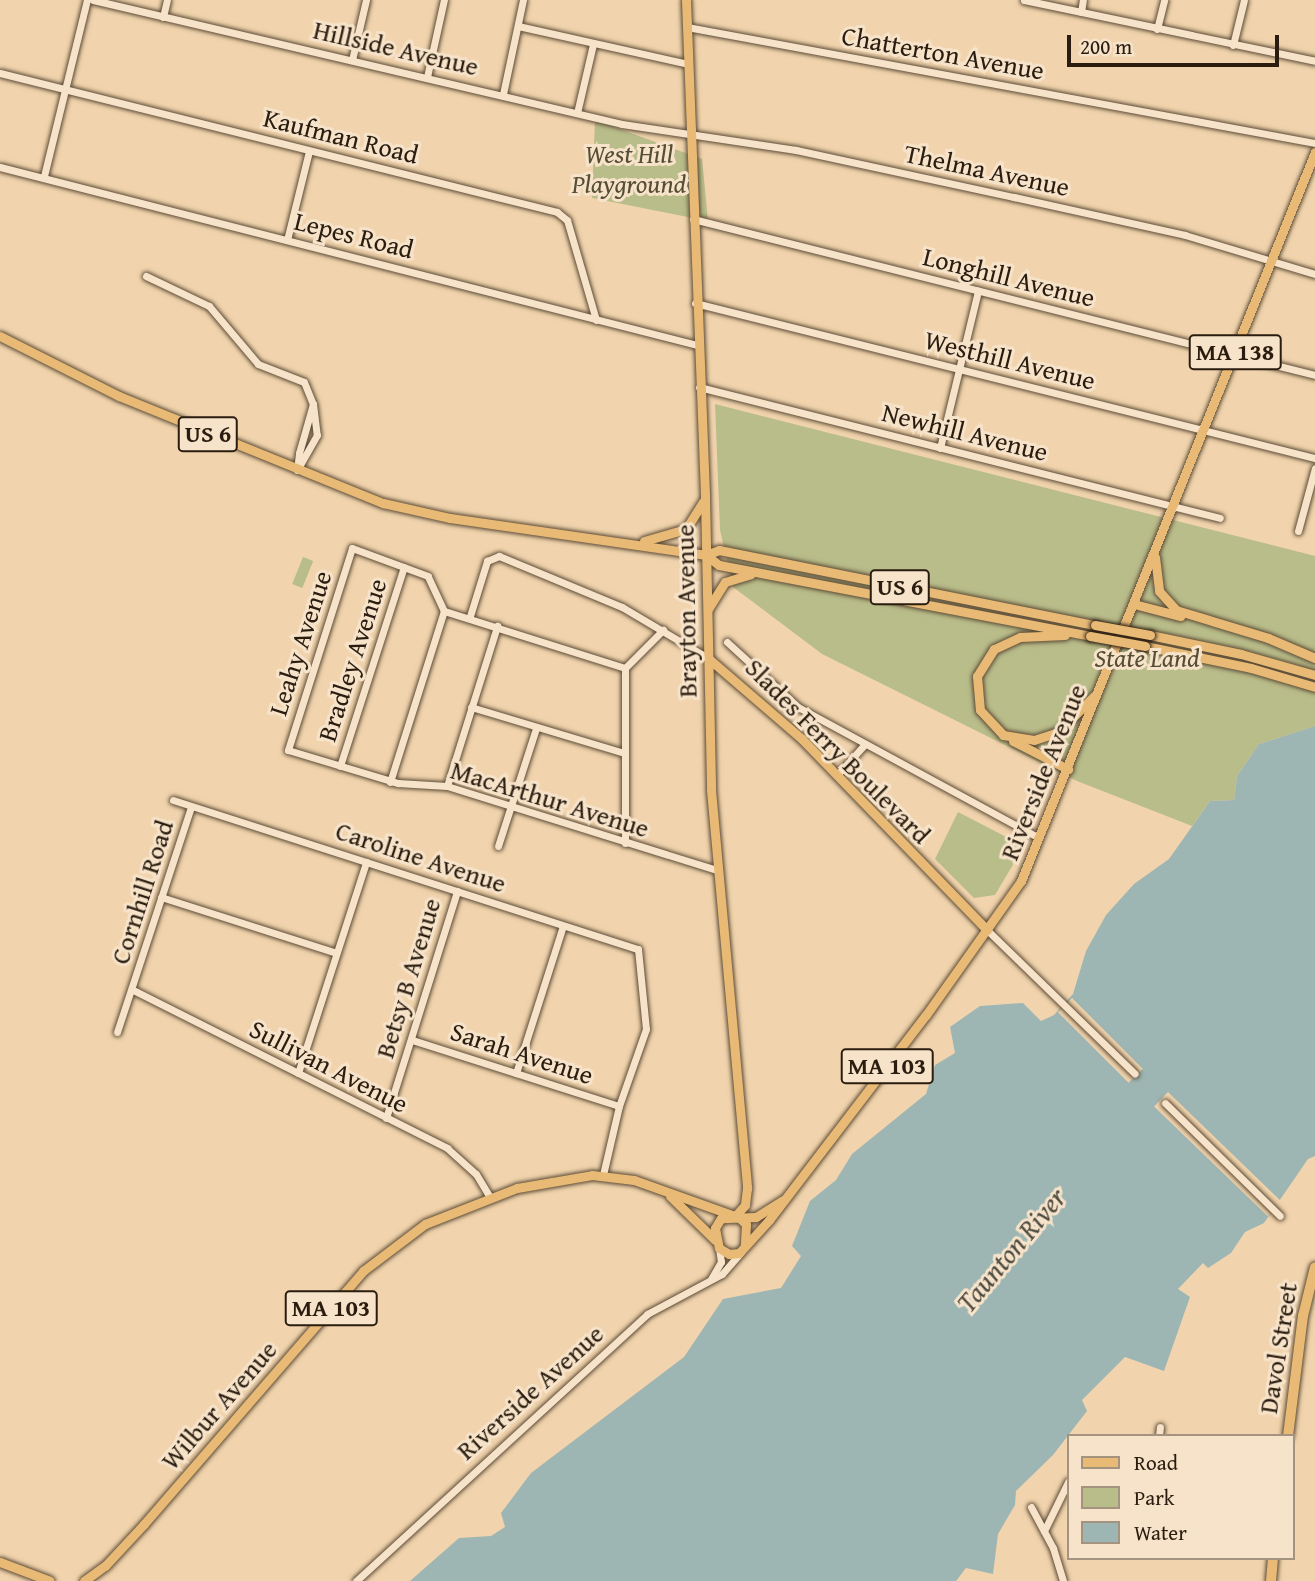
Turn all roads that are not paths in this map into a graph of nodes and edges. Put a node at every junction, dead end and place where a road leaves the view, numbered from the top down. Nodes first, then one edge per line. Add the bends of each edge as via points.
1 (87, 0) edge
2 (93, 0) edge
3 (167, 0) edge
4 (366, 0) edge
5 (444, 0) edge
6 (523, 0) edge
7 (686, 0) edge
8 (1024, 0) edge
9 (1083, 0) edge
10 (1164, 0) edge
11 (1244, 0) edge
12 (1081, 12) junction
13 (163, 17) junction
14 (517, 26) junction
15 (687, 27) junction
16 (1157, 29) junction
17 (593, 44) junction
18 (1233, 45) junction
19 (352, 60) junction
20 (1315, 61) edge
21 (688, 64) junction
22 (0, 73) edge
23 (427, 76) junction
24 (68, 88) junction
25 (503, 94) junction
26 (577, 113) junction
27 (690, 136) junction
28 (1315, 143) edge
29 (309, 151) junction
30 (1315, 152) edge
31 (0, 167) edge
32 (44, 176) junction
33 (693, 219) junction
34 (287, 240) junction
35 (1272, 259) junction
36 (1315, 274) edge
37 (146, 276) dead end
38 (978, 291) junction
39 (695, 303) junction
40 (596, 320) junction
41 (0, 336) edge
42 (697, 345) junction
43 (1233, 355) junction
44 (960, 369) junction
45 (1315, 375) edge
46 (699, 387) junction
47 (1204, 430) junction
48 (940, 447) junction
49 (1315, 458) edge
50 (1315, 468) edge
51 (297, 470) junction
52 (705, 497) junction
53 (1174, 506) junction
54 (1220, 518) dead end
55 (1298, 531) dead end
56 (630, 542) junction
57 (1155, 551) junction
58 (706, 555) junction
59 (404, 567) junction
60 (768, 574) junction
61 (1134, 604) junction
62 (444, 611) junction
63 (707, 611) junction
64 (470, 616) junction
65 (1206, 621) junction
66 (497, 626) junction
67 (663, 630) junction
68 (1090, 636) junction
69 (727, 642) dead end
70 (708, 658) junction
71 (1315, 658) edge
72 (625, 668) junction
73 (1315, 675) edge
74 (1315, 687) edge
75 (1100, 689) junction
76 (471, 707) junction
77 (536, 727) junction
78 (1003, 735) junction
79 (865, 744) junction
80 (288, 750) joint
81 (624, 753) junction
82 (340, 766) junction
83 (1068, 769) junction
84 (837, 775) junction
85 (390, 782) junction
86 (447, 786) junction
87 (173, 800) dead end
88 (511, 806) junction
89 (191, 807) junction
90 (1039, 838) junction
91 (625, 843) junction
92 (498, 846) dead end
93 (366, 862) junction
94 (717, 870) junction
95 (457, 891) junction
96 (161, 897) junction
97 (563, 926) junction
98 (987, 930) junction
99 (336, 953) junction
100 (133, 990) junction
101 (117, 1032) dead end
102 (412, 1040) junction
103 (298, 1073) junction
104 (516, 1073) junction
105 (1135, 1074) dead end
106 (1165, 1103) dead end
107 (619, 1107) junction
108 (386, 1118) junction
109 (603, 1175) junction
110 (657, 1188) junction
111 (490, 1197) junction
112 (783, 1200) junction
113 (735, 1216) junction
114 (1280, 1216) dead end
115 (718, 1245) junction
116 (743, 1249) junction
117 (1315, 1267) edge
118 (711, 1280) junction
119 (1160, 1427) dead end
120 (1159, 1434) edge
121 (1288, 1434) edge
122 (1066, 1484) edge
123 (1031, 1507) dead end
124 (1044, 1531) junction
125 (1273, 1560) edge
126 (0, 1562) edge
127 (24, 1578) edge
128 (50, 1581) edge
129 (84, 1581) edge
130 (356, 1581) edge
131 (1063, 1581) edge
132 (1271, 1581) edge

1 - 24 street
2 - 13 street, Hillside Avenue
3 - 13 street
4 - 19 street
5 - 23 street
6 - 14 street
7 - 15 main road, Brayton Avenue
8 - 12 street
9 - 12 street
10 - 16 street
11 - 18 street
12 - 16 street
13 - 19 street, Hillside Avenue
14 - 17 street
14 - 25 street
15 - 21 main road, Brayton Avenue
15 - 28 street, Chatterton Avenue
16 - 18 street
17 - 21 street
17 - 26 street
18 - 20 street
19 - 23 street, Hillside Avenue
21 - 27 main road, Brayton Avenue
22 - 24 street, Kaufman Road
23 - 25 street, Hillside Avenue
24 - 29 street, Kaufman Road
24 - 32 street
25 - 26 street, Hillside Avenue
26 - 27 street, Hillside Avenue
27 - 33 main road, Brayton Avenue
27 - 35 street, Thelma Avenue via 796,150 1185,235
29 - 34 street
29 - 40 street, Kaufman Road via 563,214
30 - 35 main road, Riverside Avenue / MA 138
31 - 32 street, Lepes Road
32 - 34 street, Lepes Road
33 - 38 street, Longhill Avenue
33 - 39 main road, Brayton Avenue
34 - 40 street, Lepes Road
35 - 36 street, Thelma Avenue
35 - 43 main road, Riverside Avenue / MA 138
37 - 51 street via 209,306 258,364 304,382 313,404
38 - 43 street, Longhill Avenue
38 - 44 street
39 - 42 main road, Brayton Avenue
39 - 44 street, Westhill Avenue
40 - 42 street, Lepes Road
41 - 51 main road, US 6 via 119,396
42 - 46 main road, Brayton Avenue
43 - 45 street, Longhill Avenue
43 - 47 main road, Riverside Avenue / MA 138
44 - 47 street, Westhill Avenue
44 - 48 street
46 - 48 street, Newhill Avenue
46 - 52 main road, Brayton Avenue
47 - 49 street, Westhill Avenue
47 - 53 main road, Riverside Avenue / MA 138
48 - 53 street, Newhill Avenue
50 - 55 street
51 - 56 main road, US 6 via 422,513
52 - 56 main road via 694,522 682,532
52 - 58 main road, Brayton Avenue
53 - 54 street, Newhill Avenue
53 - 57 main road, Riverside Avenue / MA 138
56 - 58 main road, US 6
57 - 61 main road, Riverside Avenue / MA 138
57 - 65 main road, MA 138 via 1162,597 1176,610
58 - 60 main road, US 6 via 719,565
58 - 63 main road, Brayton Avenue
58 - 73 main road, US 6, bridge via 719,550 1150,635
59 - 62 street via 428,576
59 - 80 street, Leahy Avenue via 352,548
59 - 82 street, Bradley Avenue
60 - 63 main road via 729,580
60 - 68 main road, US 6
61 - 65 main road
61 - 75 main road, Riverside Avenue / MA 138
62 - 64 street
62 - 85 street
63 - 70 main road, Brayton Avenue
64 - 66 street
64 - 67 street, Slades Ferry Boulevard via 491,558 500,556 606,599
65 - 71 main road, MA 138
66 - 72 street
66 - 76 street
67 - 70 street, Slades Ferry Boulevard
67 - 72 street
68 - 74 main road, US 6, bridge via 1255,669
68 - 78 main road via 1026,636 1004,642 990,653 977,676 976,696 984,716
69 - 79 street via 798,706
70 - 84 main road, Slades Ferry Boulevard via 775,713
70 - 94 main road, Brayton Avenue
72 - 81 street
75 - 78 main road, MA 138 via 1052,735 1027,740
75 - 83 main road, Riverside Avenue / MA 103
76 - 77 street
76 - 86 street
77 - 81 street
77 - 88 street
78 - 83 main road
79 - 84 street
79 - 90 street
80 - 82 street, MacArthur Avenue
81 - 91 street
82 - 85 street, MacArthur Avenue
83 - 90 main road, Riverside Avenue / MA 103
84 - 98 main road, Slades Ferry Boulevard
85 - 86 street, MacArthur Avenue
86 - 88 street, MacArthur Avenue
87 - 89 street, Caroline Avenue
88 - 91 street, MacArthur Avenue
88 - 92 street
89 - 93 street, Caroline Avenue
89 - 96 street, Cornhill Road
90 - 98 main road, Riverside Avenue / MA 103 via 1021,881
91 - 94 street, MacArthur Avenue
93 - 95 street, Caroline Avenue
93 - 99 street
94 - 113 main road, Brayton Avenue via 747,1183 747,1201
95 - 97 street, Caroline Avenue
95 - 102 street, Betsy B Avenue
96 - 99 street
96 - 100 street, Cornhill Road
97 - 104 street
97 - 107 street, Caroline Avenue via 638,949 646,1029
98 - 105 street
98 - 112 main road, Riverside Avenue / MA 103
99 - 103 street
100 - 101 street, Cornhill Road
100 - 103 street, Sullivan Avenue
102 - 104 street, Sarah Avenue
102 - 108 street, Betsy B Avenue
103 - 108 street, Sullivan Avenue
104 - 107 street, Sarah Avenue
106 - 114 street
107 - 109 street
108 - 111 street, Sullivan Avenue via 457,1154
109 - 110 main road, Wilbur Avenue / MA 103
109 - 111 main road, Wilbur Avenue / MA 103 via 544,1182
110 - 113 main road, Wilbur Avenue / MA 103
110 - 115 main road, Wilbur Avenue / MA 103 via 688,1209
111 - 129 main road, Wilbur Avenue / MA 103 via 441,1215 370,1265 144,1524 105,1566
112 - 113 main road, Riverside Avenue / MA 103 via 757,1217
112 - 116 main road, Riverside Avenue / MA 103
113 - 115 main road via 717,1223
113 - 116 main road via 746,1228
115 - 116 main road via 732,1254
115 - 118 street via 721,1262
116 - 118 street, Riverside Avenue via 730,1268
117 - 121 highway, Davol Street via 1303,1316
118 - 130 street, Riverside Avenue via 647,1314
119 - 120 street
122 - 124 street
123 - 124 street
124 - 131 street
125 - 132 highway
126 - 127 main road
127 - 128 main road

